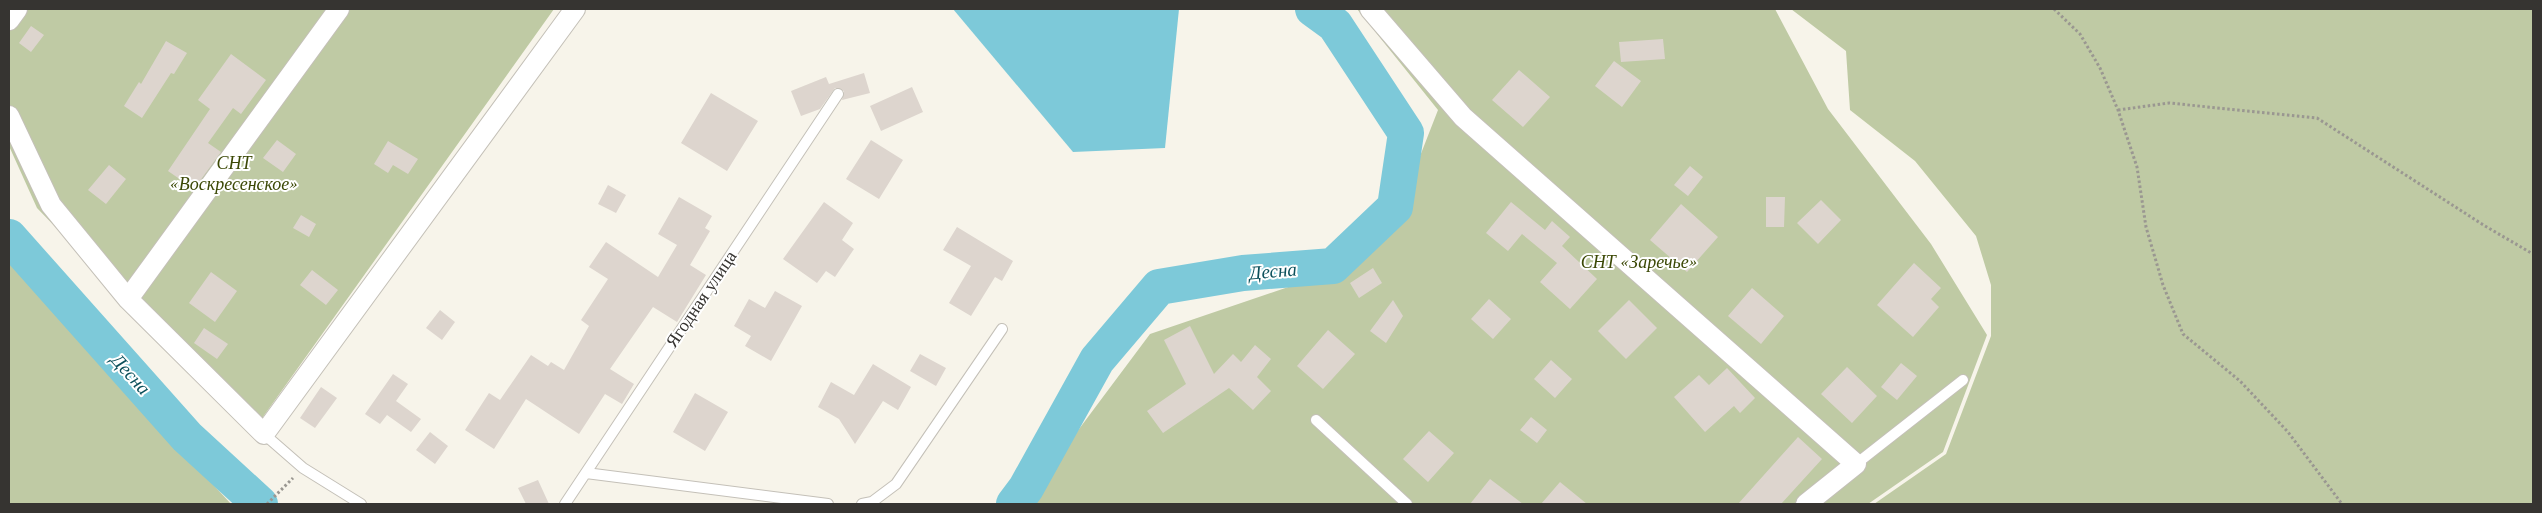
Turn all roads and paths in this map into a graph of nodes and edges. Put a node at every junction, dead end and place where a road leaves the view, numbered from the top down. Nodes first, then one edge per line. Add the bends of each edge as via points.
1 (17, 9) edge
2 (339, 9) edge
3 (575, 9) edge
4 (1370, 9) edge
5 (2054, 9) edge
6 (9, 20) edge
7 (838, 94) dead end
8 (2118, 110) junction
9 (9, 116) edge
10 (2533, 254) edge
11 (128, 299) junction
12 (1002, 329) dead end
13 (1963, 380) dead end
14 (1316, 420) dead end
15 (264, 434) junction
16 (1856, 464) junction
17 (303, 468) junction
18 (586, 473) junction
19 (267, 504) edge
20 (361, 504) edge
21 (565, 504) edge
22 (828, 504) edge
23 (862, 504) edge
24 (1407, 504) edge
25 (1806, 504) edge
26 (2342, 504) edge

1 - 6 street
2 - 11 street
3 - 15 street
4 - 16 street via 1463,117
5 - 8 path via 2080,34 2100,68
7 - 18 lane, Ягодная улица
8 - 10 path via 2169,103 2317,118
8 - 26 path via 2138,168 2146,227 2158,269 2183,334 2240,381 2288,432
9 - 11 street via 51,205
11 - 15 street
12 - 23 lane via 896,484 872,502
13 - 16 lane
14 - 24 lane
15 - 17 lane
16 - 25 street
17 - 19 path
17 - 20 lane
18 - 21 lane, Ягодная улица
18 - 22 lane

